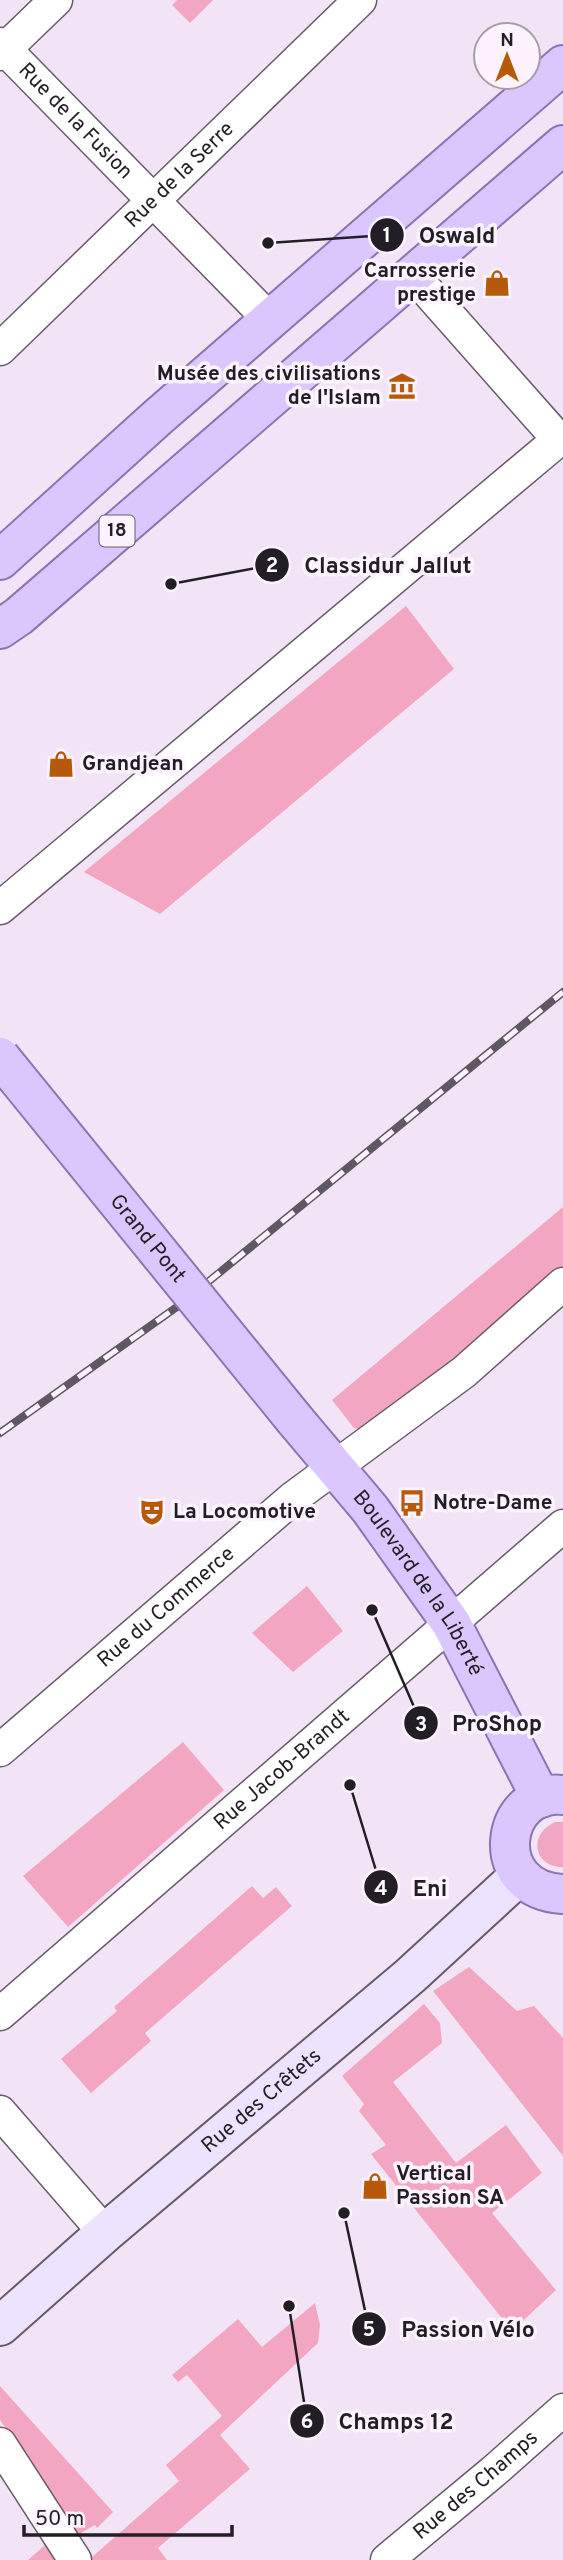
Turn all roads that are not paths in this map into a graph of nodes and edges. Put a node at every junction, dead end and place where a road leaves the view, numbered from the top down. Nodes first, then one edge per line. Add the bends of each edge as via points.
1 (56, 0) edge
2 (360, 0) edge
3 (2, 49) edge
4 (563, 65) edge
5 (563, 145) edge
6 (153, 200) junction
7 (414, 275) junction
8 (270, 320) junction
9 (0, 349) edge
10 (561, 438) edge
11 (0, 560) edge
12 (0, 629) edge
13 (0, 908) edge
14 (0, 1057) edge
15 (563, 1284) edge
16 (295, 1420) joint
17 (335, 1468) junction
18 (563, 1526) edge
19 (451, 1623) junction
20 (0, 1750) edge
21 (552, 1796) edge
22 (520, 1875) junction
23 (563, 1894) edge
24 (0, 2014) edge
25 (0, 2112) edge
26 (105, 2233) junction
27 (0, 2326) edge
28 (563, 2410) edge
29 (0, 2444) edge
30 (75, 2560) edge
31 (387, 2560) edge

1 - 3 street
2 - 6 street, Rue de la Serre
3 - 6 street, Rue de la Fusion
4 - 8 main road
5 - 7 main road, 18
6 - 8 street, Rue de la Fusion
6 - 9 street, Rue de la Serre
7 - 10 street
7 - 12 main road, 18
8 - 11 main road
10 - 13 street
14 - 16 main road, Grand Pont, bridge
15 - 17 street, Rue du Commerce via 464,1372
16 - 17 main road, Boulevard de la Liberté
17 - 19 main road, Boulevard de la Liberté
17 - 20 street, Rue du Commerce via 293,1498
18 - 19 street, Rue Jacob-Brandt
19 - 21 main road, Boulevard de la Liberté
19 - 24 street, Rue Jacob-Brandt
21 - 22 main road via 528,1805 517,1816 509,1846
22 - 23 main road via 531,1886
22 - 26 main road, Rue des Crêtets via 410,1976
25 - 26 street
26 - 27 main road, Rue des Crêtets
28 - 31 street, Rue des Champs
29 - 30 street

